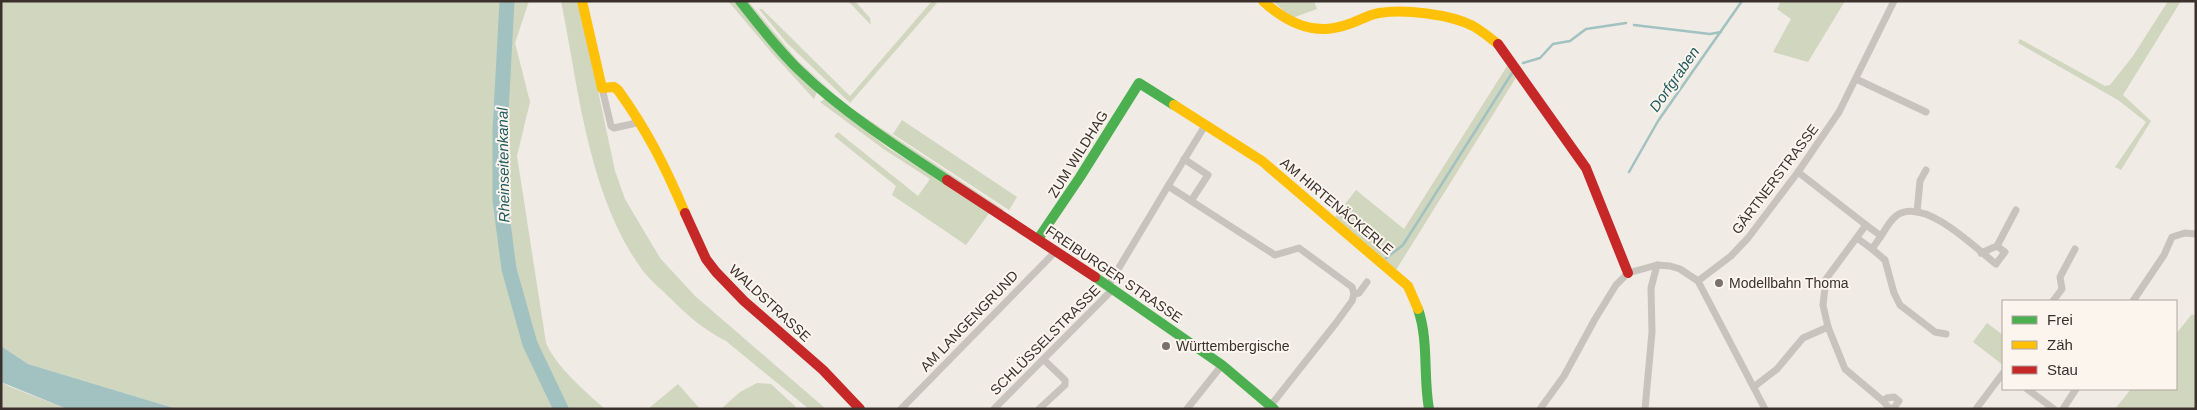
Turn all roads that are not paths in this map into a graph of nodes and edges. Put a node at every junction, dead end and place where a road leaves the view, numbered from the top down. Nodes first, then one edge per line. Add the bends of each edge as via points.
1 (582, 1) edge
2 (740, 1) edge
3 (1263, 1) edge
4 (1894, 1) edge
5 (1856, 79) junction
6 (1139, 83) joint
7 (602, 88) junction
8 (1926, 112) dead end
9 (641, 122) junction
10 (1206, 124) junction
11 (1184, 159) junction
12 (1926, 170) dead end
13 (1798, 172) junction
14 (1168, 186) junction
15 (1191, 201) junction
16 (2016, 210) dead end
17 (1917, 212) junction
18 (1866, 226) junction
19 (2196, 234) edge
20 (1880, 236) junction
21 (1857, 238) junction
22 (1038, 239) junction
23 (1998, 246) junction
24 (1872, 249) junction
25 (2075, 249) dead end
26 (1056, 251) junction
27 (1982, 253) junction
28 (1657, 265) junction
29 (1628, 273) junction
30 (1698, 281) junction
31 (1367, 282) dead end
32 (1110, 287) junction
33 (1354, 294) junction
34 (2054, 300) edge
35 (2134, 300) edge
36 (1828, 327) junction
37 (1946, 334) dead end
38 (1044, 360) junction
39 (1222, 365) junction
40 (2002, 374) edge
41 (1755, 386) junction
42 (2028, 390) edge
43 (2075, 390) edge
44 (1883, 401) junction
45 (1273, 407) edge
46 (860, 409) edge
47 (901, 409) edge
48 (994, 409) edge
49 (1039, 409) edge
50 (1187, 409) edge
51 (1429, 409) edge
52 (1540, 409) edge
53 (1645, 409) edge
54 (1766, 409) edge
55 (1891, 409) edge
56 (1976, 409) edge
57 (2054, 409) edge
58 (2063, 409) edge

1 - 7 street
2 - 22 street, FREIBURGER STRASSE via 800,71 843,109
3 - 29 street via 1288,22 1302,28 1344,27 1380,13 1453,19 1481,30 1500,46 1586,168
4 - 5 street, GÄRTNERSTRASSE
5 - 8 street
5 - 13 street, GÄRTNERSTRASSE via 1839,112
6 - 10 street, AM HIRTENÄCKERLE
6 - 22 street, ZUM WILDHAG
7 - 9 street, WALDSTRASSE via 618,90
7 - 9 street via 610,126
9 - 46 street, WALDSTRASSE via 672,179 706,259 744,301 823,370
10 - 11 street, SCHLÜSSELSTRASSE
10 - 51 street, AM HIRTENÄCKERLE via 1292,184 1408,286 1416,297 1424,333 1425,393
11 - 14 street, SCHLÜSSELSTRASSE
11 - 15 street via 1208,175
12 - 17 street via 1920,181
13 - 18 street
13 - 30 street, GÄRTNERSTRASSE via 1748,238 1731,256
14 - 15 street
14 - 32 street, SCHLÜSSELSTRASSE
15 - 33 street via 1275,256 1300,248 1352,287
16 - 23 street
17 - 20 street via 1896,216
17 - 27 street via 1940,221
18 - 20 street
18 - 21 street
19 - 35 street via 2172,237
20 - 24 street
21 - 24 street
21 - 36 street via 1826,279 1823,305
22 - 26 street, FREIBURGER STRASSE
23 - 27 street
23 - 27 street via 2005,252 1996,264
24 - 37 street via 1885,260 1900,304 1935,332
25 - 34 street via 2060,277 2062,289
26 - 32 street, FREIBURGER STRASSE
26 - 47 street, AM LANGENGRUND
28 - 29 street
28 - 30 street via 1680,269
28 - 53 street via 1651,288 1652,332
29 - 52 street via 1616,285 1564,376
30 - 41 street
31 - 33 street via 1359,293
32 - 38 street, SCHLÜSSELSTRASSE
32 - 39 street, FREIBURGER STRASSE
33 - 45 street
36 - 41 street via 1803,338 1777,369
36 - 44 street via 1845,369
38 - 48 street, SCHLÜSSELSTRASSE
38 - 49 street via 1065,380 1064,385
39 - 45 street, FREIBURGER STRASSE
39 - 50 street
40 - 56 street
41 - 54 street
42 - 57 street
43 - 58 street
44 - 55 street
44 - 55 street via 1894,397 1899,401

